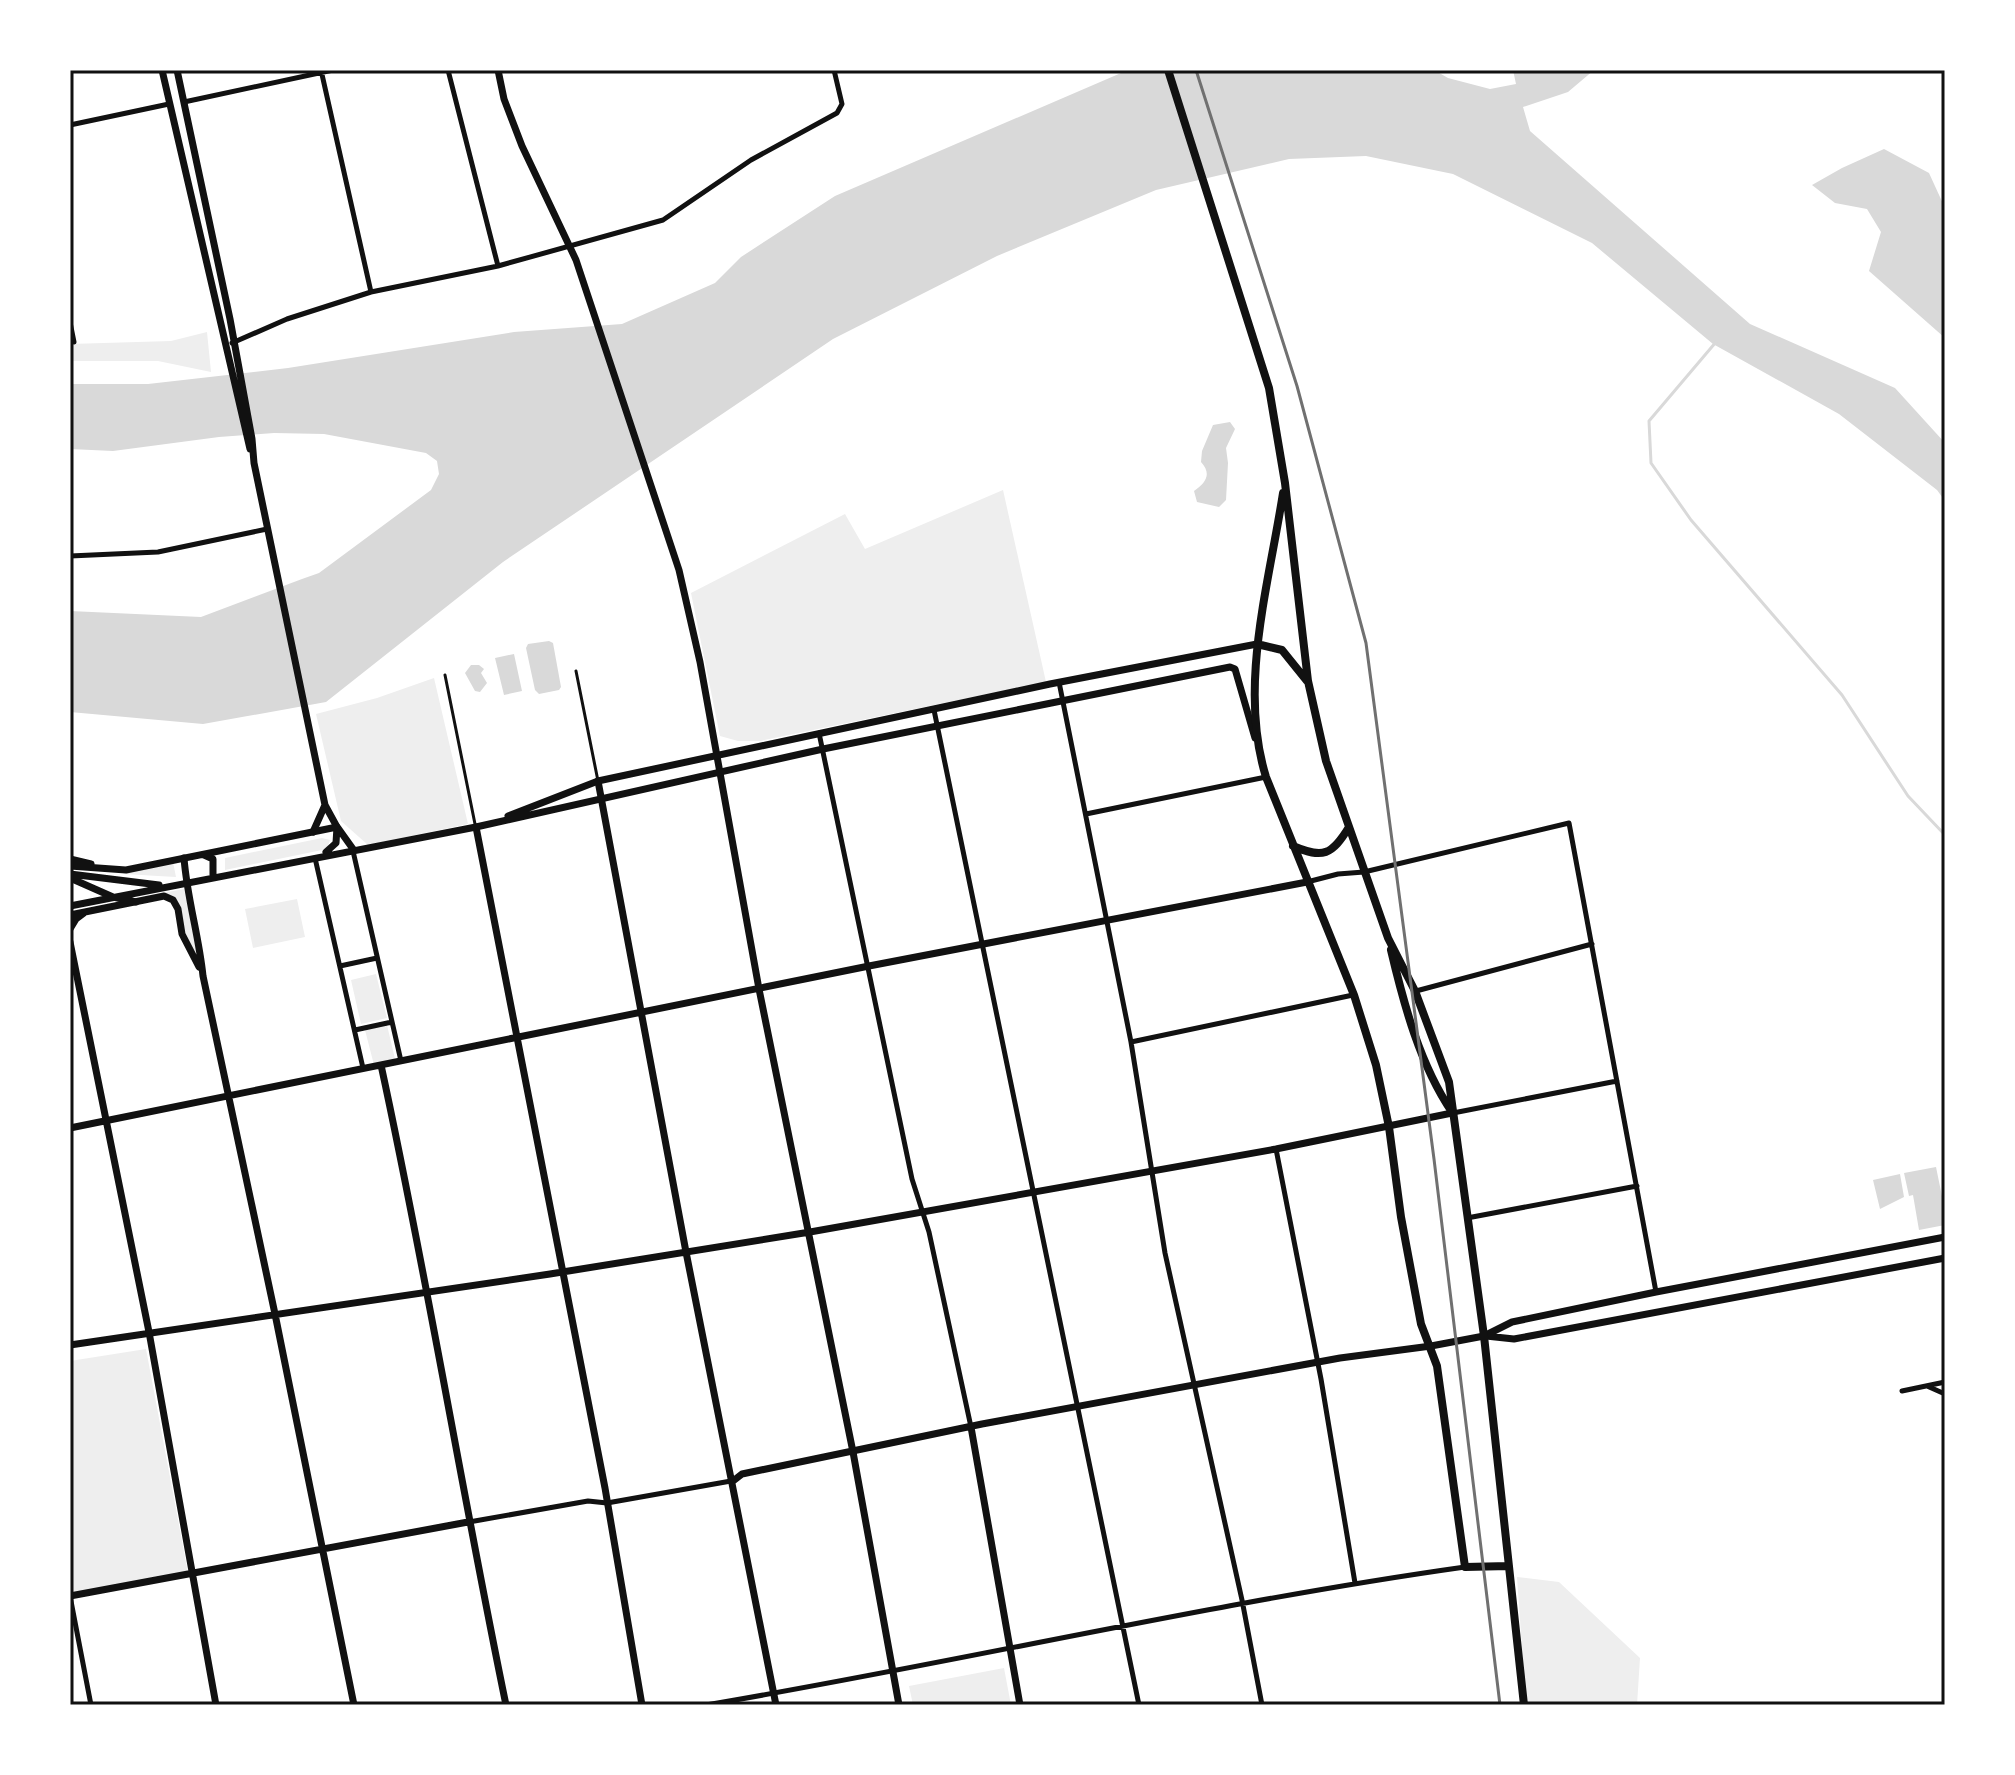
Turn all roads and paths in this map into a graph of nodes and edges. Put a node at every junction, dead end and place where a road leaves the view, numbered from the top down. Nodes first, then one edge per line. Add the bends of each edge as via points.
1 (162, 70) edge
2 (177, 70) edge
3 (333, 70) edge
4 (448, 70) edge
5 (498, 70) edge
6 (1168, 70) edge
7 (321, 71) edge
8 (834, 71) edge
9 (184, 102) junction
10 (169, 104) junction
11 (70, 125) edge
12 (498, 266) junction
13 (371, 292) junction
14 (70, 322) edge
15 (74, 342) dead end
16 (234, 343) junction
17 (224, 346) junction
18 (234, 370) junction
19 (1285, 483) junction
20 (267, 529) junction
21 (70, 556) edge
22 (1257, 644) junction
23 (576, 671) dead end
24 (445, 675) dead end
25 (1308, 681) junction
26 (1059, 682) junction
27 (1062, 701) junction
28 (934, 710) junction
29 (937, 726) junction
30 (819, 733) junction
31 (1256, 739) junction
32 (823, 749) junction
33 (717, 756) junction
34 (720, 772) junction
35 (1266, 777) junction
36 (598, 781) junction
37 (601, 798) junction
38 (325, 805) junction
39 (1086, 814) junction
40 (494, 823) junction
41 (337, 827) junction
42 (476, 827) junction
43 (1349, 827) junction
44 (313, 832) junction
45 (1293, 846) junction
46 (353, 849) junction
47 (204, 855) junction
48 (315, 857) junction
49 (184, 858) junction
50 (70, 859) edge
51 (70, 866) edge
52 (117, 870) junction
53 (1364, 872) junction
54 (70, 876) edge
55 (213, 876) junction
56 (186, 882) junction
57 (1307, 882) junction
58 (166, 886) junction
59 (113, 897) junction
60 (136, 902) junction
61 (70, 906) edge
62 (86, 912) junction
63 (70, 915) edge
64 (1107, 920) junction
65 (70, 929) edge
66 (1388, 938) junction
67 (70, 942) edge
68 (1592, 944) junction
69 (982, 945) junction
70 (377, 958) junction
71 (340, 966) junction
72 (869, 966) junction
73 (203, 976) junction
74 (759, 989) junction
75 (1415, 991) junction
76 (1354, 995) junction
77 (641, 1013) junction
78 (392, 1022) junction
79 (355, 1030) junction
80 (516, 1037) junction
81 (1131, 1042) junction
82 (401, 1061) junction
83 (381, 1065) junction
84 (363, 1068) junction
85 (1617, 1081) junction
86 (227, 1098) junction
87 (1452, 1113) junction
88 (107, 1120) junction
89 (1389, 1127) junction
90 (70, 1128) edge
91 (1276, 1149) junction
92 (1151, 1171) junction
93 (1637, 1186) junction
94 (1035, 1192) junction
95 (923, 1213) junction
96 (1467, 1218) junction
97 (810, 1232) junction
98 (1945, 1237) edge
99 (686, 1252) junction
100 (1859, 1254) junction
101 (1945, 1258) edge
102 (562, 1272) junction
103 (1864, 1273) junction
104 (428, 1292) junction
105 (1656, 1292) junction
106 (275, 1314) junction
107 (149, 1332) junction
108 (1484, 1336) junction
109 (70, 1345) edge
110 (1431, 1346) junction
111 (1317, 1362) junction
112 (1945, 1382) edge
113 (1195, 1385) junction
114 (1926, 1386) junction
115 (1902, 1391) dead end
116 (1945, 1394) edge
117 (1078, 1407) junction
118 (971, 1427) junction
119 (853, 1452) junction
120 (733, 1481) junction
121 (607, 1503) junction
122 (468, 1522) junction
123 (322, 1550) junction
124 (1509, 1566) junction
125 (1465, 1567) junction
126 (194, 1574) junction
127 (1355, 1583) junction
128 (70, 1596) edge
129 (1243, 1603) junction
130 (1123, 1625) junction
131 (1010, 1647) junction
132 (892, 1670) junction
133 (774, 1693) junction
134 (91, 1705) edge
135 (216, 1705) edge
136 (354, 1705) edge
137 (506, 1705) edge
138 (642, 1705) edge
139 (706, 1705) edge
140 (776, 1705) edge
141 (899, 1705) edge
142 (1020, 1705) edge
143 (1139, 1705) edge
144 (1262, 1705) edge
145 (1524, 1705) edge

1 - 10 street
2 - 9 street
3 - 7 street
4 - 12 street
5 - 33 street via 513,122 576,260 659,506 679,570
6 - 19 main road via 1269,388
7 - 9 street
7 - 13 street
8 - 12 street via 842,104 837,113 751,160 663,220
9 - 16 street
10 - 11 street
10 - 17 street
12 - 13 street
13 - 16 street via 287,319
14 - 15 street
16 - 17 street
16 - 18 street
17 - 18 street
18 - 20 street
19 - 22 main road
19 - 25 main road
20 - 21 street via 158,552
20 - 38 street
22 - 25 main road via 1282,650
22 - 26 street
22 - 31 main road
23 - 36 lane
24 - 42 lane
25 - 43 main road via 1326,761
26 - 27 street
26 - 28 street
27 - 29 street
27 - 31 street via 1233,667
27 - 39 street
28 - 29 street
28 - 30 street
29 - 32 street
29 - 69 street
30 - 32 street
30 - 33 street
31 - 35 main road
32 - 34 street
32 - 72 street
33 - 34 street
33 - 36 street
34 - 37 street
34 - 74 street
35 - 39 street
35 - 45 main road
36 - 37 street
36 - 40 street
37 - 40 street
37 - 77 street
38 - 41 street
38 - 44 street
39 - 64 street
40 - 42 street
41 - 44 street
41 - 46 street
41 - 48 street via 336,843
42 - 46 street
42 - 80 street
43 - 45 main road via 1328,852 1313,854
43 - 53 main road
44 - 47 street
45 - 57 main road
46 - 48 street
46 - 70 street
47 - 49 street
47 - 55 street via 213,859
48 - 55 street
48 - 71 street
49 - 52 street
49 - 56 street
50 - 52 street
51 - 52 street
53 - 57 street
53 - 66 main road
53 - 68 street via 1569,823
54 - 58 street
54 - 59 street
55 - 56 street
56 - 58 street
56 - 73 street
57 - 64 street
57 - 76 main road
58 - 59 street
59 - 60 street
59 - 61 street
60 - 62 street
60 - 73 street via 164,896 173,900 182,934
62 - 63 street
62 - 65 street
64 - 69 street
64 - 81 street
66 - 75 main road
66 - 87 main road via 1401,996 1436,1088
67 - 88 street
68 - 75 street
68 - 85 street
69 - 72 street
69 - 94 street
70 - 71 street
70 - 78 street
71 - 79 street
72 - 74 street
72 - 95 street
73 - 86 street
74 - 77 street
74 - 97 street
75 - 87 main road via 1449,1082
76 - 81 street
76 - 89 main road
77 - 80 street
77 - 99 street
78 - 79 street
78 - 82 street
79 - 84 street
80 - 82 street
80 - 102 street
81 - 92 street
82 - 83 street
83 - 84 street
83 - 104 street
84 - 86 street
85 - 87 street
85 - 93 street
86 - 88 street
86 - 106 street
87 - 89 street
87 - 96 main road
88 - 90 street
88 - 107 street
89 - 91 street
89 - 110 main road via 1421,1324
91 - 92 street
91 - 111 street
92 - 94 street
92 - 113 street
93 - 96 street
93 - 105 street
94 - 95 street
94 - 117 street
95 - 97 street
95 - 118 street
96 - 108 main road
97 - 99 street
97 - 119 street
98 - 100 street
99 - 102 street
99 - 120 street
100 - 103 street
100 - 105 street
101 - 103 street
102 - 104 street
102 - 121 street
103 - 108 street via 1514,1339
104 - 106 street
104 - 122 street
105 - 108 street via 1512,1322
106 - 107 street
106 - 123 street
107 - 109 street
107 - 126 street
108 - 110 street
108 - 124 main road
110 - 111 street
110 - 125 main road
111 - 113 street
111 - 127 street
112 - 114 street
113 - 117 street
113 - 129 street
114 - 115 street
114 - 116 street
117 - 118 street
117 - 130 street
118 - 119 street
118 - 131 street
119 - 120 street via 742,1474
119 - 132 street
120 - 121 street
120 - 133 street
121 - 122 street via 588,1501
121 - 138 street
122 - 123 street
122 - 137 street
123 - 126 street
123 - 136 street
124 - 125 main road
124 - 145 main road
125 - 127 street
126 - 128 street
126 - 135 street
127 - 129 street
128 - 134 street
129 - 130 street
129 - 144 street
130 - 131 street
130 - 143 street
131 - 132 street
131 - 142 street
132 - 133 street
132 - 141 street
133 - 139 street
133 - 140 street

